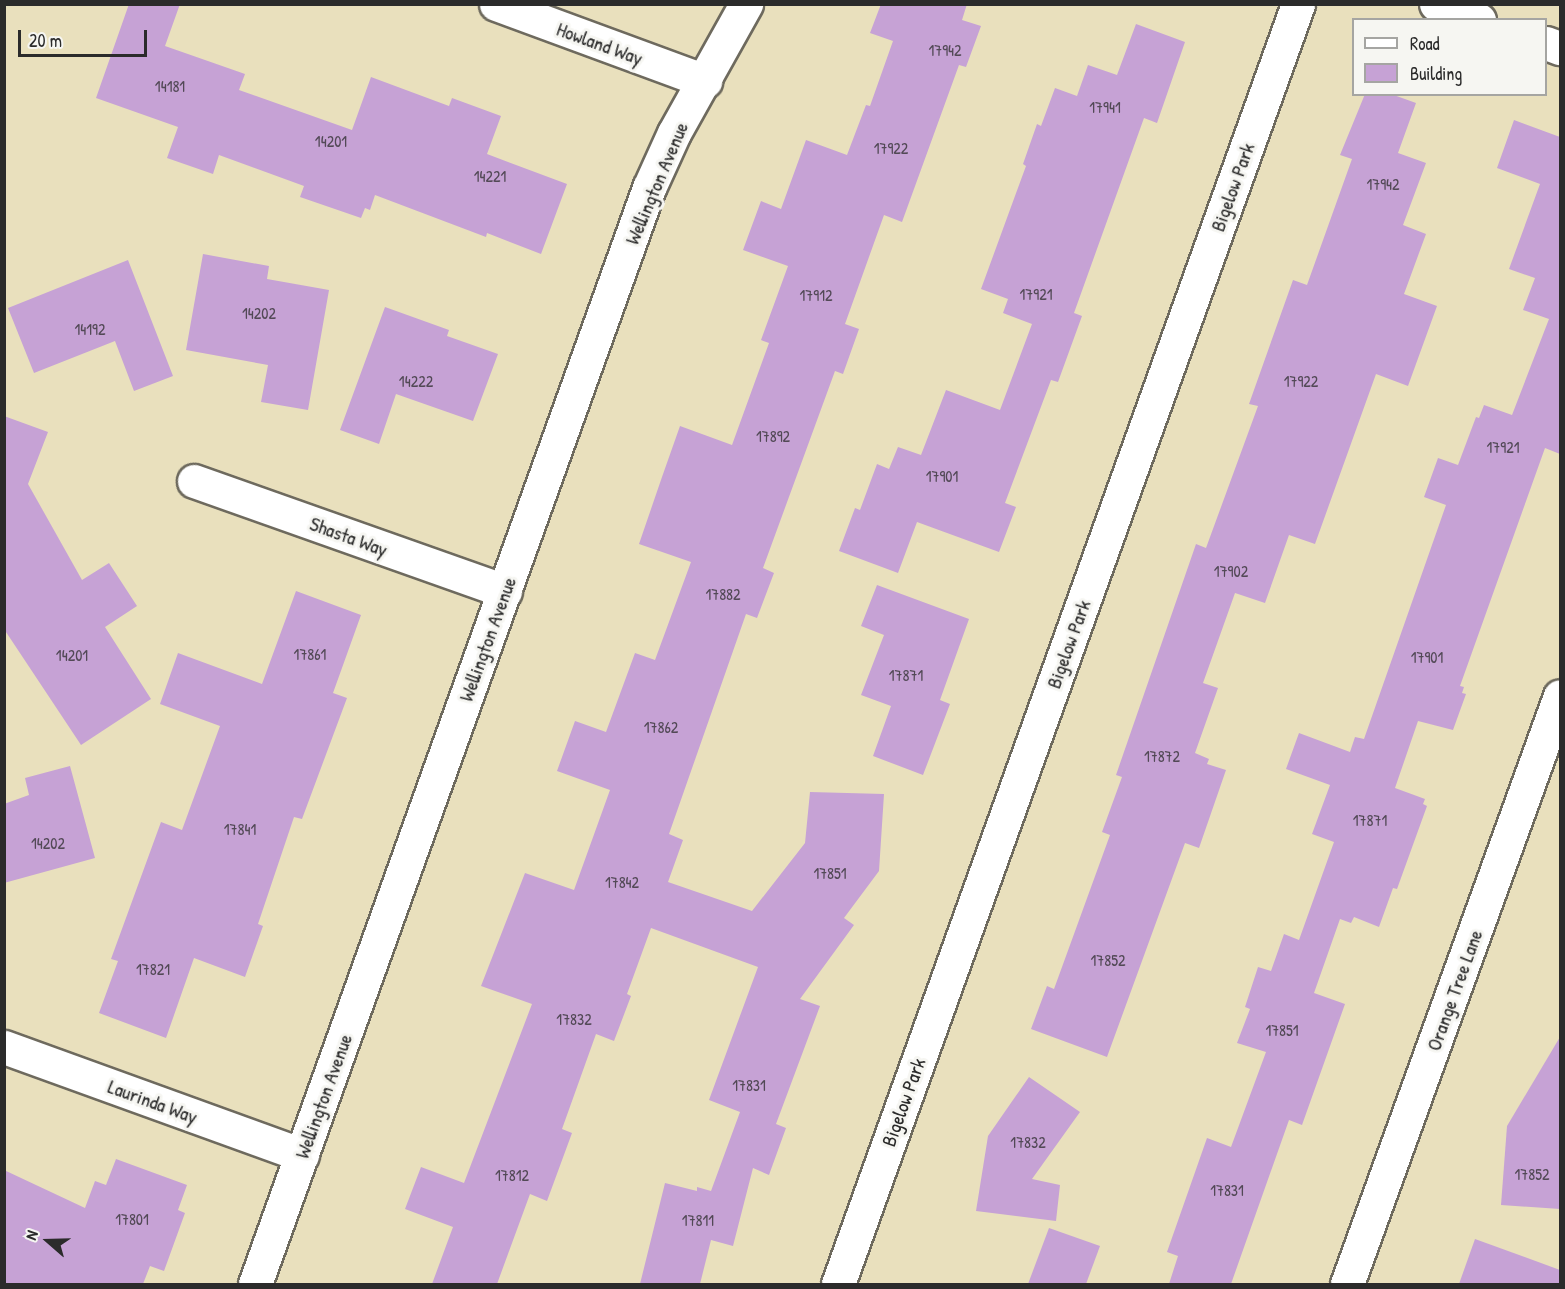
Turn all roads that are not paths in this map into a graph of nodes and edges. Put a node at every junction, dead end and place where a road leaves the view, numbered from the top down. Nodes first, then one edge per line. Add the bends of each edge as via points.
1 (496, 4) edge
2 (746, 4) edge
3 (1298, 4) edge
4 (1436, 4) edge
5 (1474, 18) edge
6 (705, 81) junction
7 (194, 481) dead end
8 (504, 591) junction
9 (1560, 696) edge
10 (4, 1047) edge
11 (302, 1155) junction
12 (255, 1284) edge
13 (838, 1284) edge
14 (1347, 1284) edge

1 - 6 street, Howland Way
2 - 6 street, Wellington Avenue
3 - 13 street, Bigelow Park
4 - 5 street
6 - 8 street, Wellington Avenue via 649,188
7 - 8 street, Shasta Way
8 - 11 street, Wellington Avenue
9 - 14 street, Orange Tree Lane
10 - 11 street, Laurinda Way
11 - 12 street, Wellington Avenue

